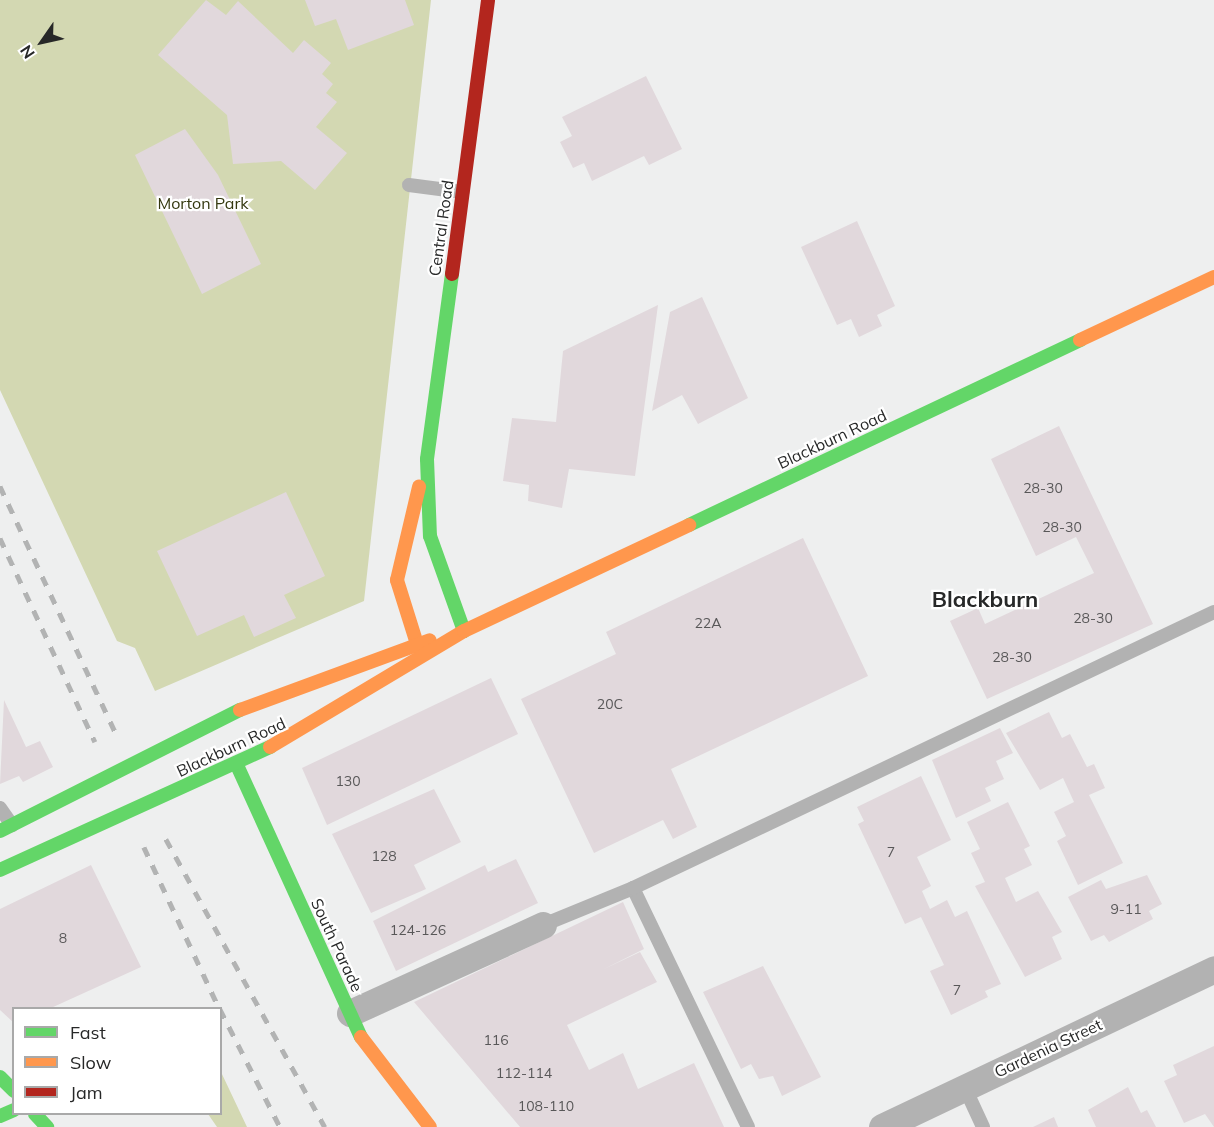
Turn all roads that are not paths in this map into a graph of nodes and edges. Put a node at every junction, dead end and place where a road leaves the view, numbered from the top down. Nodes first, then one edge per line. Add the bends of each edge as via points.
1 (488, 0) edge
2 (409, 185) dead end
3 (463, 192) junction
4 (1214, 277) edge
5 (427, 459) junction
6 (1214, 612) edge
7 (464, 631) junction
8 (417, 644) junction
9 (434, 650) junction
10 (234, 757) junction
11 (0, 808) edge
12 (6, 828) edge
13 (0, 870) edge
14 (633, 888) junction
15 (543, 925) joint
16 (1214, 969) edge
17 (350, 1013) junction
18 (0, 1077) edge
19 (965, 1088) junction
20 (12, 1089) edge
21 (37, 1115) edge
22 (889, 1125) edge
23 (47, 1127) edge
24 (430, 1127) edge
25 (748, 1127) edge
26 (983, 1127) edge

1 - 3 main road, Central Road
2 - 3 lane
3 - 5 main road, Central Road
4 - 7 main road, Blackburn Road
5 - 7 main road, Central Road via 430,536
5 - 8 main road, Central Road via 399,556 398,580
6 - 14 lane
7 - 8 main road, Blackburn Road
7 - 9 main road, Blackburn Road
8 - 9 main road
8 - 12 main road, Blackburn Road via 326,672
9 - 10 main road, Blackburn Road via 345,708
10 - 13 main road, Blackburn Road
10 - 17 main road, South Parade
11 - 12 lane
14 - 15 lane
14 - 25 lane
15 - 17 street
16 - 19 street, Gardenia Street
17 - 24 main road, South Parade via 376,1062
18 - 20 main road
19 - 22 street, Gardenia Street
19 - 26 lane
21 - 23 main road

